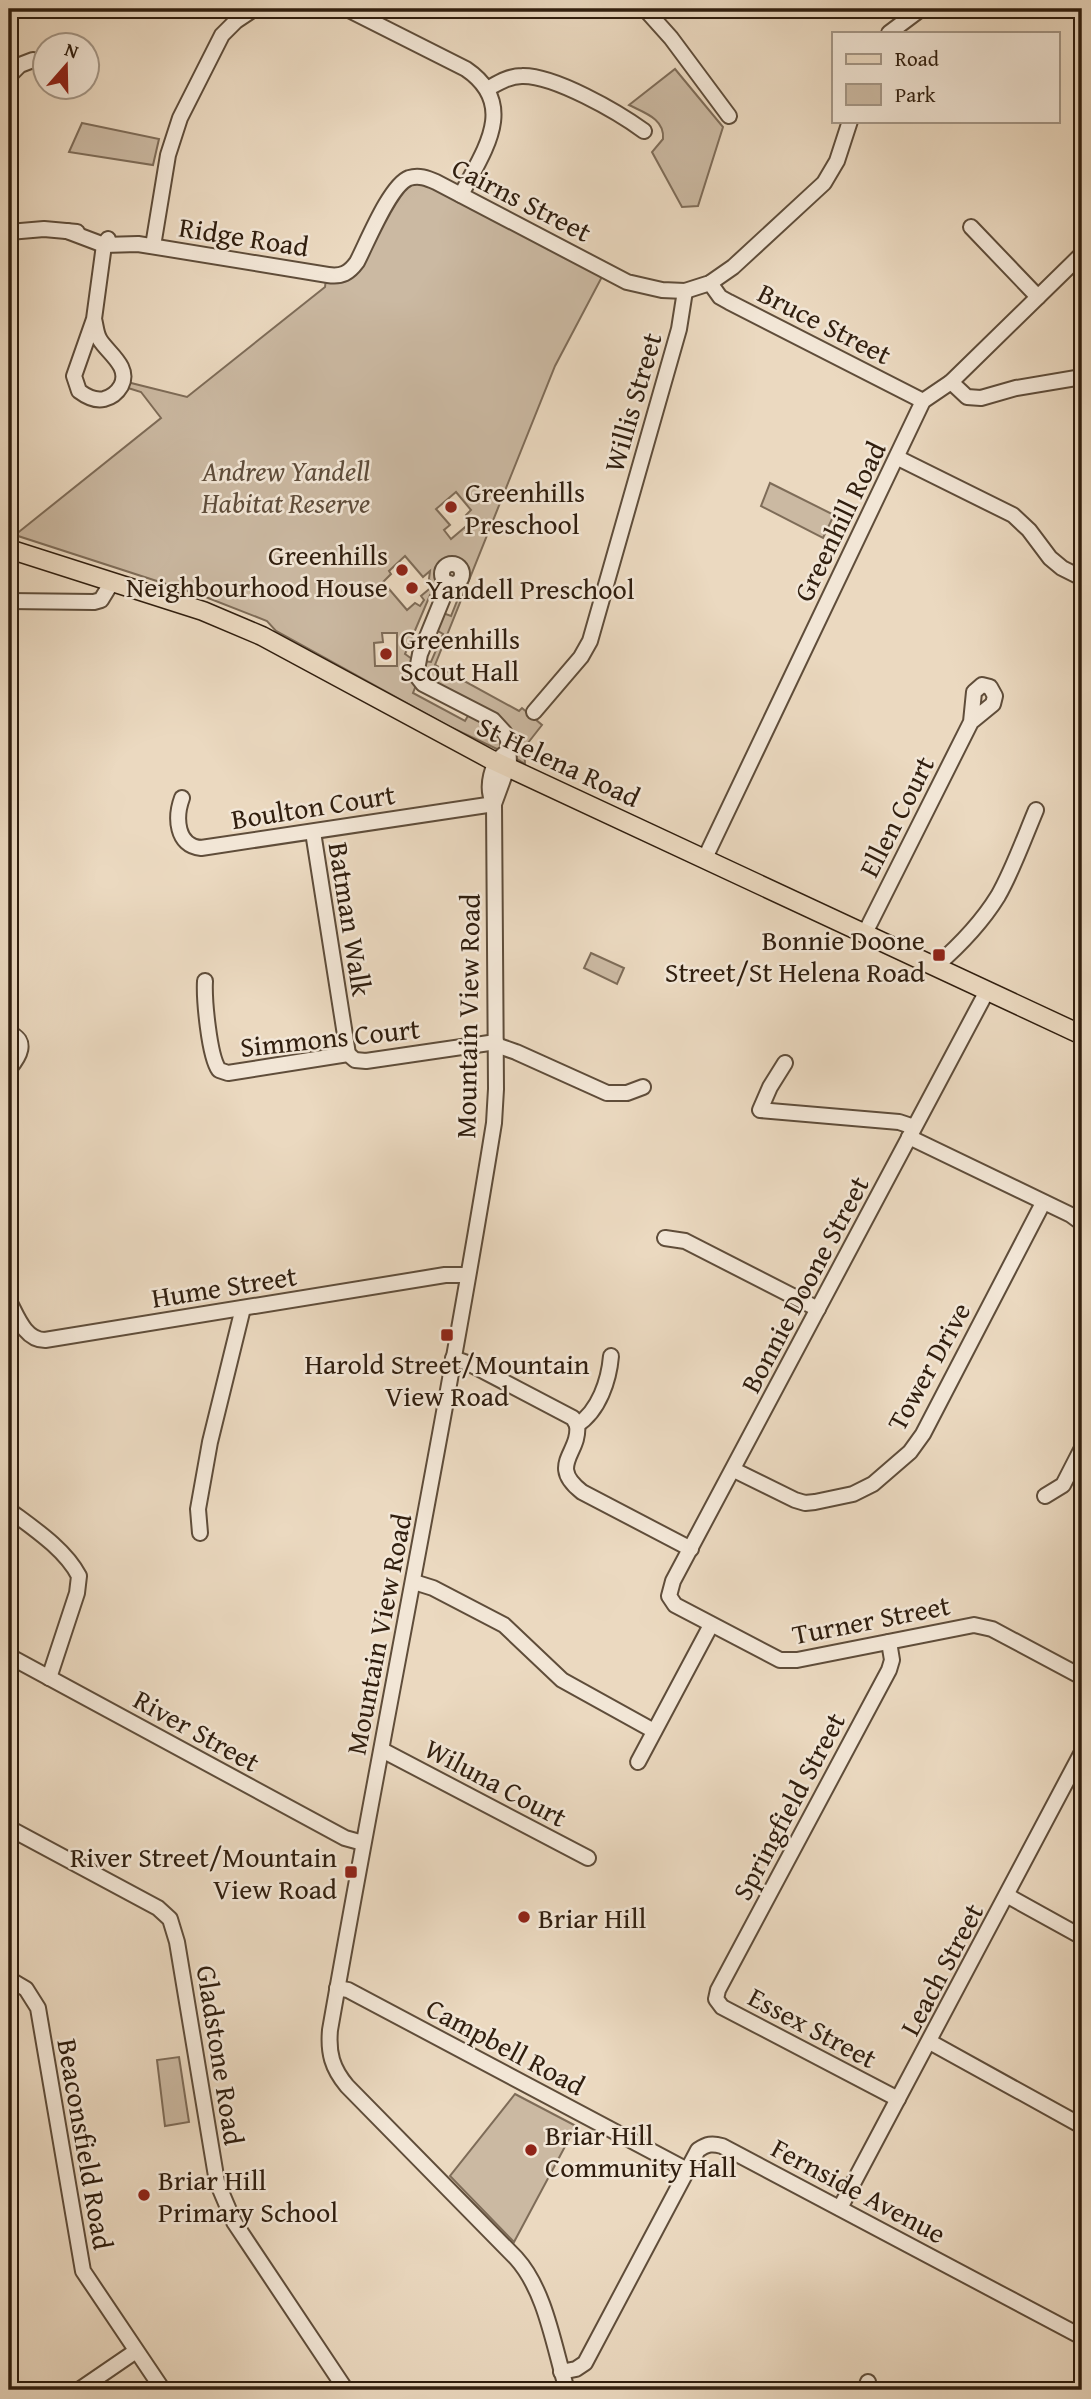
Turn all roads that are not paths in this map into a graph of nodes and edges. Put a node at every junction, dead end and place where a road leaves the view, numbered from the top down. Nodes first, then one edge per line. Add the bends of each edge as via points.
1 (254, 9) edge
2 (347, 9) edge
3 (645, 9) edge
4 (921, 9) edge
5 (890, 32) edge
6 (32, 60) edge
7 (9, 76) edge
8 (487, 89) junction
9 (729, 117) dead end
10 (850, 122) edge
11 (644, 131) dead end
12 (461, 195) junction
13 (971, 227) dead end
14 (9, 232) edge
15 (107, 243) junction
16 (145, 245) junction
17 (1082, 254) edge
18 (341, 275) joint
19 (710, 283) junction
20 (685, 291) junction
21 (1038, 297) junction
22 (94, 319) junction
23 (1082, 377) edge
24 (951, 382) junction
25 (923, 401) junction
26 (898, 458) junction
27 (9, 549) edge
28 (1082, 578) edge
29 (112, 582) junction
30 (449, 583) dead end
31 (9, 601) edge
32 (533, 712) dead end
33 (971, 722) dead end
34 (504, 760) junction
35 (182, 798) dead end
36 (494, 804) junction
37 (1036, 810) dead end
38 (313, 832) junction
39 (705, 858) junction
40 (864, 933) junction
41 (936, 967) junction
42 (205, 981) dead end
43 (987, 991) junction
44 (9, 1033) edge
45 (1082, 1033) edge
46 (496, 1044) junction
47 (348, 1054) junction
48 (785, 1063) dead end
49 (9, 1069) edge
50 (643, 1087) dead end
51 (912, 1132) junction
52 (1043, 1203) junction
53 (1082, 1223) edge
54 (665, 1238) dead end
55 (467, 1275) junction
56 (9, 1301) edge
57 (243, 1308) junction
58 (818, 1309) junction
59 (611, 1356) dead end
60 (453, 1358) junction
61 (577, 1425) junction
62 (1082, 1448) edge
63 (734, 1470) junction
64 (1045, 1496) dead end
65 (9, 1510) edge
66 (200, 1533) dead end
67 (691, 1549) junction
68 (414, 1582) junction
69 (671, 1601) joint
70 (711, 1625) junction
71 (890, 1642) junction
72 (9, 1656) edge
73 (1082, 1677) edge
74 (49, 1678) junction
75 (654, 1731) junction
76 (382, 1750) junction
77 (1082, 1752) edge
78 (638, 1762) dead end
79 (9, 1828) edge
80 (363, 1843) junction
81 (587, 1858) dead end
82 (1008, 1896) junction
83 (1082, 1937) edge
84 (9, 1979) edge
85 (337, 1988) junction
86 (718, 1990) joint
87 (930, 2042) junction
88 (898, 2099) junction
89 (1082, 2126) edge
90 (687, 2170) junction
91 (841, 2208) junction
92 (1082, 2337) edge
93 (136, 2351) junction
94 (561, 2372) junction
95 (79, 2390) edge
96 (163, 2390) edge
97 (346, 2390) edge
98 (567, 2390) edge

1 - 16 street via 222,35 180,118
2 - 8 street via 466,69
3 - 9 street
4 - 5 street
6 - 7 street
8 - 11 street via 515,77 542,78
8 - 12 street via 494,105 493,127
10 - 19 street via 824,183
12 - 18 street, Cairns Street via 422,177 404,181 352,270
12 - 20 street, Cairns Street via 627,282
13 - 21 street
14 - 15 street, Ridge Road via 36,229 97,234
15 - 16 street, Ridge Road via 122,239
15 - 22 street
16 - 18 street, Ridge Road
17 - 21 street
19 - 20 street
19 - 25 street, Bruce Street via 729,302
20 - 32 street, Willis Street via 679,329 590,641
21 - 24 street
22 - 22 street via 97,335 124,375 117,393 97,400 79,391 74,376
23 - 24 street via 981,398 967,397
24 - 25 street
25 - 26 street, Greenhill Road
26 - 28 street via 1013,515 1050,558
26 - 39 street, Greenhill Road
27 - 29 main road, St Helena Road
29 - 31 street via 101,600 94,602
29 - 34 main road, St Helena Road via 262,636
30 - 34 street via 416,675 423,684 499,725 508,739
33 - 40 street, Ellen Court
34 - 36 street, Mountain View Road
34 - 39 main road, St Helena Road
35 - 38 street, Boulton Court via 178,816 181,837 194,848
36 - 38 street, Boulton Court
36 - 46 street, Mountain View Road
37 - 41 street via 999,894
38 - 47 street, Batman Walk
39 - 40 main road, St Helena Road
40 - 41 main road, St Helena Road
41 - 43 main road, St Helena Road
42 - 47 street, Simmons Court via 219,1070 235,1073
43 - 45 main road, St Helena Road
43 - 51 street, Bonnie Doone Street
44 - 49 street via 21,1044
46 - 47 street, Simmons Court via 366,1061
46 - 50 street via 607,1093
46 - 55 street, Mountain View Road via 494,1124
48 - 51 street via 760,1110 900,1122
51 - 52 street
51 - 58 street, Bonnie Doone Street
52 - 53 street
52 - 63 street, Tower Drive via 923,1434 910,1452 873,1484 853,1494 805,1503
54 - 58 street via 685,1241
55 - 57 street, Hume Street
55 - 60 street, Mountain View Road
56 - 57 street, Hume Street via 30,1335 39,1340
57 - 66 street via 210,1442 198,1509
58 - 63 street, Bonnie Doone Street
59 - 61 street via 610,1377 587,1419
60 - 61 street via 573,1418
60 - 68 street, Mountain View Road
61 - 67 street via 579,1435 566,1459 572,1485
62 - 64 street via 1063,1485
63 - 67 street, Bonnie Doone Street
65 - 74 street via 41,1535 79,1576
67 - 69 street, Bonnie Doone Street via 670,1588
68 - 75 street via 504,1625 562,1680
68 - 76 street, Mountain View Road
69 - 70 street, Turner Street
70 - 71 street, Turner Street via 784,1661
70 - 75 street
71 - 73 street, Turner Street via 984,1626
71 - 86 street, Springfield Street via 889,1670
72 - 74 street, River Street
74 - 80 street, River Street via 345,1838
75 - 78 street
76 - 80 street, Mountain View Road
76 - 81 street, Wiluna Court
77 - 82 street, Leach Street
79 - 97 street, Gladstone Road via 158,1908 170,1919 224,2203
80 - 85 street, Mountain View Road
82 - 83 street
82 - 87 street, Leach Street
84 - 93 street, Beaconsfield Road via 26,1989 38,2008 83,2271
85 - 90 street, Campbell Road
85 - 94 street, Mountain View Road via 329,2039 336,2071 524,2267 537,2290
86 - 88 street, Essex Street via 716,1999 722,2007
87 - 88 street, Leach Street
87 - 89 street
88 - 91 street, Leach Street
90 - 91 street, Fernside Avenue via 698,2150 714,2144
90 - 94 street, Fernside Avenue via 584,2363
91 - 92 street, Fernside Avenue
93 - 95 street
93 - 96 street, Beaconsfield Road
94 - 98 street, Mountain View Road

